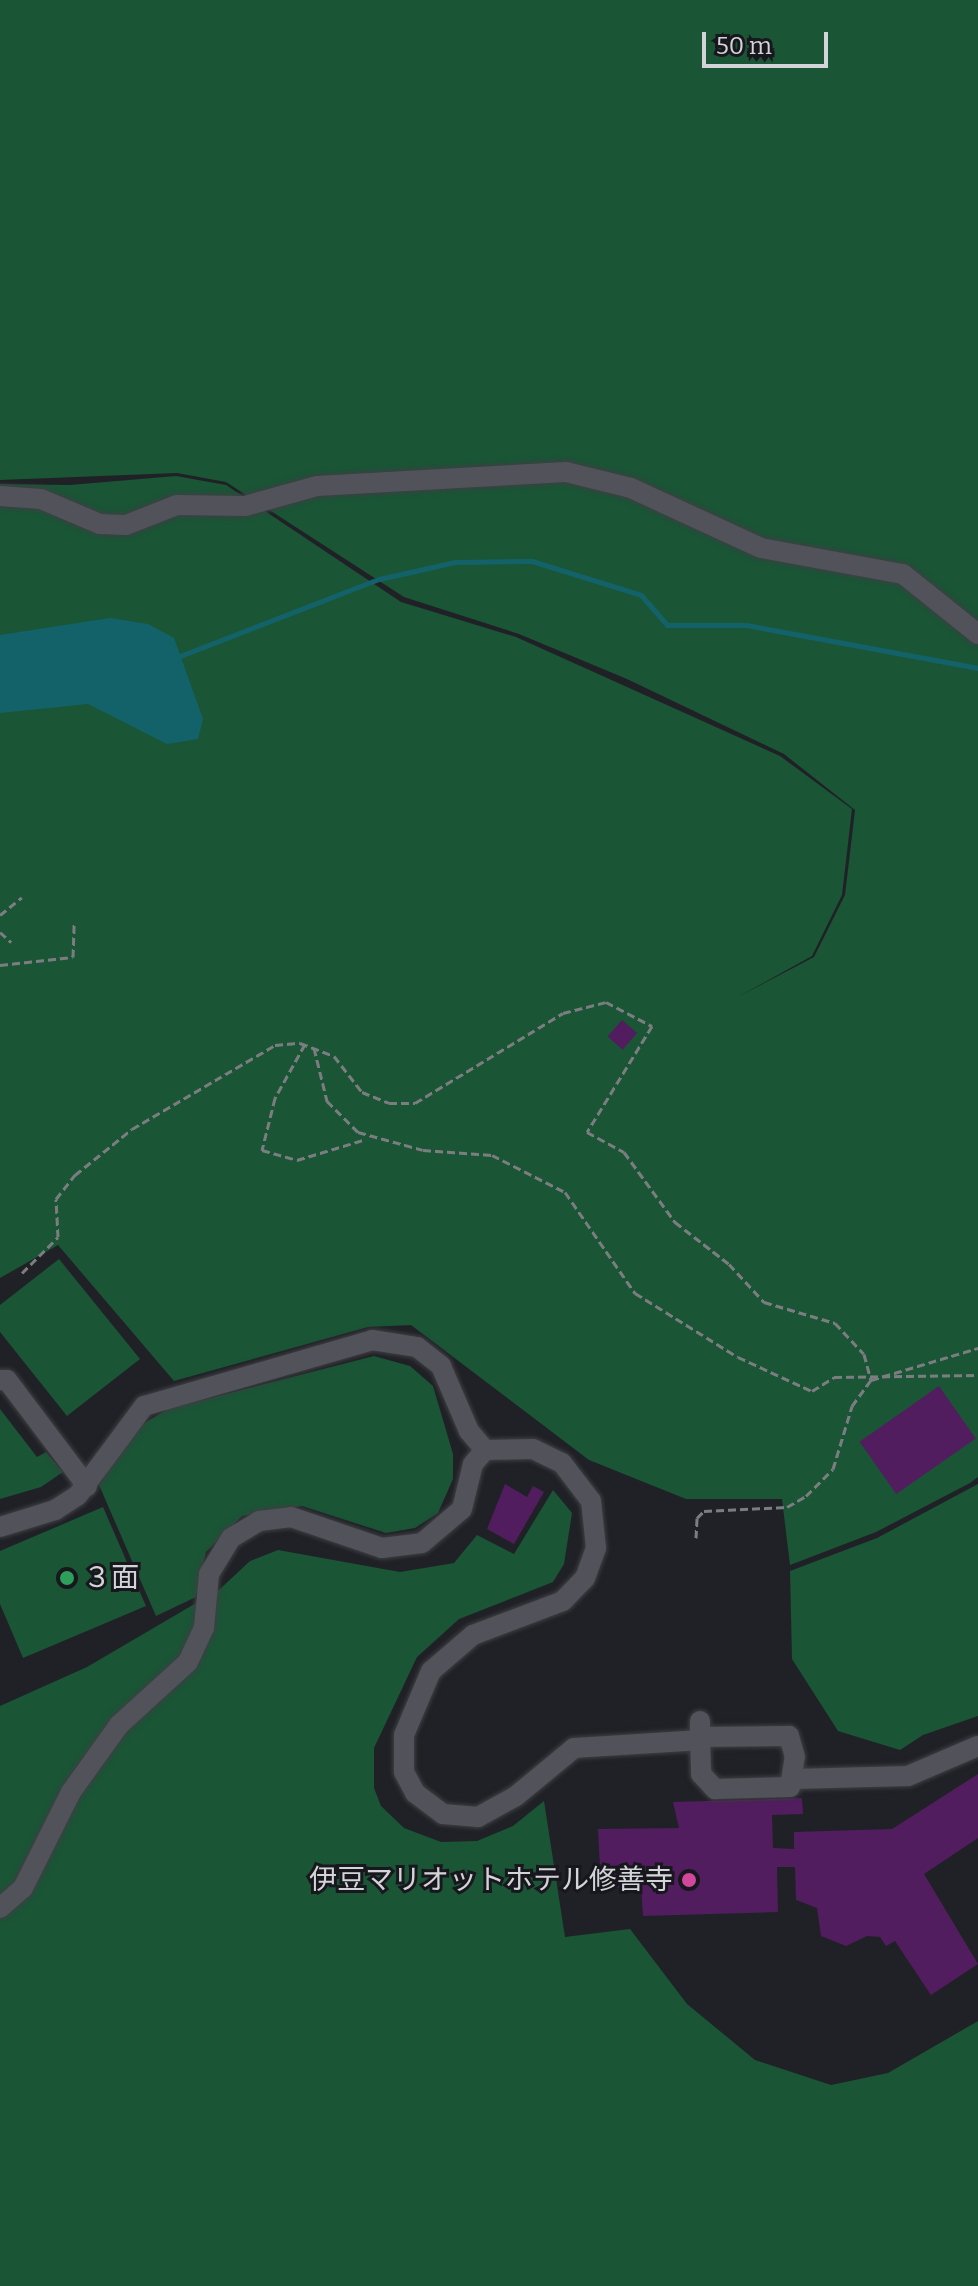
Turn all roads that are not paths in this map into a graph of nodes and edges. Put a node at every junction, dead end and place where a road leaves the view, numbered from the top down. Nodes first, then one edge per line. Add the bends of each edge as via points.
1 (0, 496) edge
2 (978, 634) edge
3 (0, 1380) edge
4 (485, 1450) junction
5 (87, 1486) junction
6 (0, 1527) edge
7 (700, 1733) junction
8 (978, 1746) edge
9 (793, 1779) junction
10 (0, 1908) edge

1 - 2 street via 41,499 100,524 126,525 177,505 245,506 317,486 566,472 645,494 761,548 903,574
3 - 5 street via 7,1380
4 - 5 street via 469,1431 441,1366 417,1347 372,1340 144,1406
4 - 7 street via 533,1449 562,1463 591,1501 596,1548 585,1578 563,1601 473,1635 431,1671 404,1735 404,1772 415,1793 443,1814 478,1817 516,1796 574,1748
4 - 10 street via 473,1464 462,1509 422,1543 382,1548 291,1517 259,1521 231,1538 209,1574 204,1628 188,1662 119,1725 71,1792 23,1888
5 - 6 street via 55,1510
7 - 9 street via 789,1736
7 - 9 street via 701,1774 715,1789 790,1787
8 - 9 street via 908,1776

